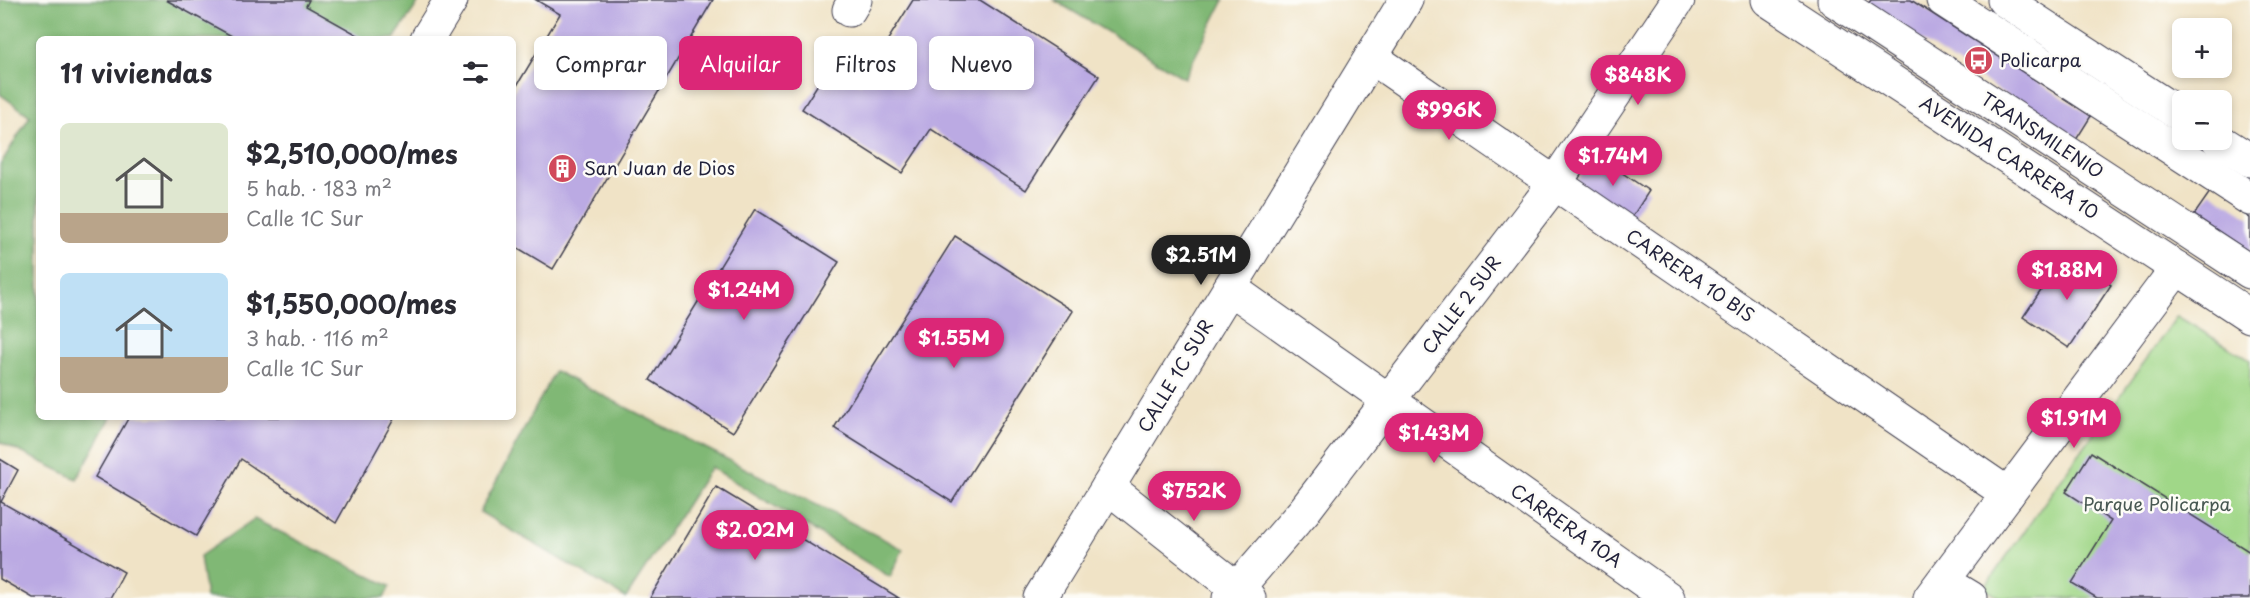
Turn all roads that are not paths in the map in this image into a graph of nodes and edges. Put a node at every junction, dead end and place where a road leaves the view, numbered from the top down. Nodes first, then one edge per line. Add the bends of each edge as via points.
1 (451, 0) edge
2 (1406, 0) edge
3 (1678, 0) edge
4 (1768, 0) edge
5 (1834, 0) edge
6 (1943, 0) edge
7 (2004, 0) edge
8 (429, 36) edge
9 (1371, 57) junction
10 (2172, 109) edge
11 (2232, 149) edge
12 (2250, 160) edge
13 (1555, 183) junction
14 (2250, 199) edge
15 (2177, 268) junction
16 (2250, 272) edge
17 (1230, 288) junction
18 (2250, 316) edge
19 (1388, 400) junction
20 (1108, 487) junction
21 (2008, 494) junction
22 (1936, 590) edge
23 (1238, 595) edge
24 (1040, 598) edge
25 (1668, 598) edge
26 (1971, 598) edge

1 - 8 street
2 - 9 street, CALLE 1C SUR
3 - 13 street, CALLE 2 SUR
4 - 15 street, AVENIDA CARRERA 10
5 - 16 street, TRANSMILENIO
6 - 14 street
7 - 10 street
9 - 13 street, CARRERA 10 BIS
9 - 17 street, CALLE 1C SUR
11 - 12 street
13 - 19 street, CALLE 2 SUR
13 - 21 street, CARRERA 10 BIS
15 - 18 street, AVENIDA CARRERA 10
15 - 21 street
17 - 19 street, CARRERA 10A
17 - 20 street, CALLE 1C SUR
19 - 23 street, CALLE 2 SUR
19 - 25 street, CARRERA 10A
20 - 23 street
20 - 24 street, CALLE 1C SUR
21 - 22 street
22 - 26 street

